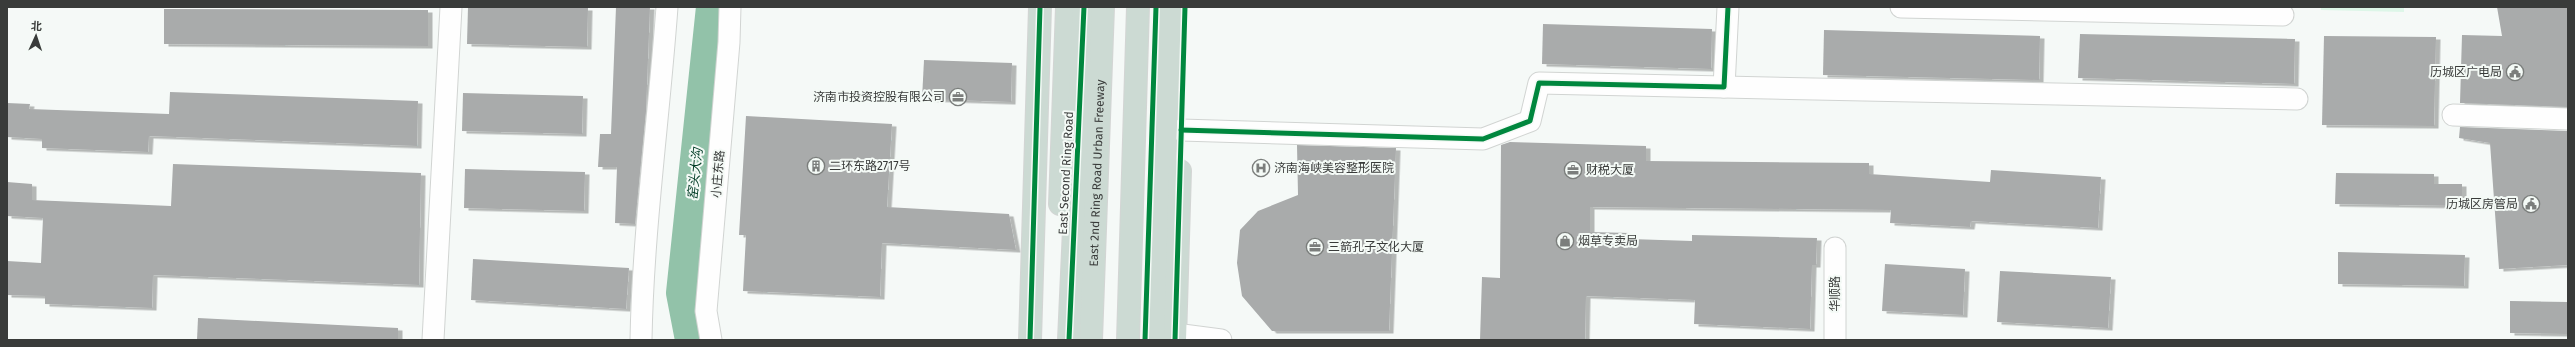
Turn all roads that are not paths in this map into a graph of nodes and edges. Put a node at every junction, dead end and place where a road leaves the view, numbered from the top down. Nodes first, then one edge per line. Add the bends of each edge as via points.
1 (451, 7) edge
2 (667, 7) edge
3 (730, 7) edge
4 (1040, 7) edge
5 (1067, 7) edge
6 (1084, 7) edge
7 (1103, 7) edge
8 (1138, 7) edge
9 (1156, 7) edge
10 (1171, 7) edge
11 (1185, 7) edge
12 (1728, 7) edge
13 (1901, 7) edge
14 (2116, 10) edge
15 (2283, 15) dead end
16 (1724, 87) junction
17 (2297, 99) dead end
18 (2453, 115) dead end
19 (2568, 119) edge
20 (1181, 130) junction
21 (1835, 248) dead end
22 (1169, 338) edge
23 (433, 340) edge
24 (640, 340) edge
25 (711, 340) edge
26 (1030, 340) edge
27 (1055, 340) edge
28 (1069, 340) edge
29 (1092, 340) edge
30 (1128, 340) edge
31 (1145, 340) edge
32 (1221, 340) edge
33 (1834, 340) edge

1 - 23 street
2 - 24 street via 642,274
3 - 25 street, 小庄东路 via 706,310
4 - 26 highway
5 - 27 highway
6 - 28 highway, East Second Ring Road
7 - 29 highway, East 2nd Ring Road Urban Freeway
8 - 30 highway
9 - 31 highway
10 - 22 highway
11 - 20 highway
12 - 16 street
13 - 14 street
14 - 15 street
16 - 17 street
16 - 20 street via 1539,83 1530,121 1483,139
18 - 19 street
20 - 22 highway
21 - 33 street, 华顺路
22 - 32 street

